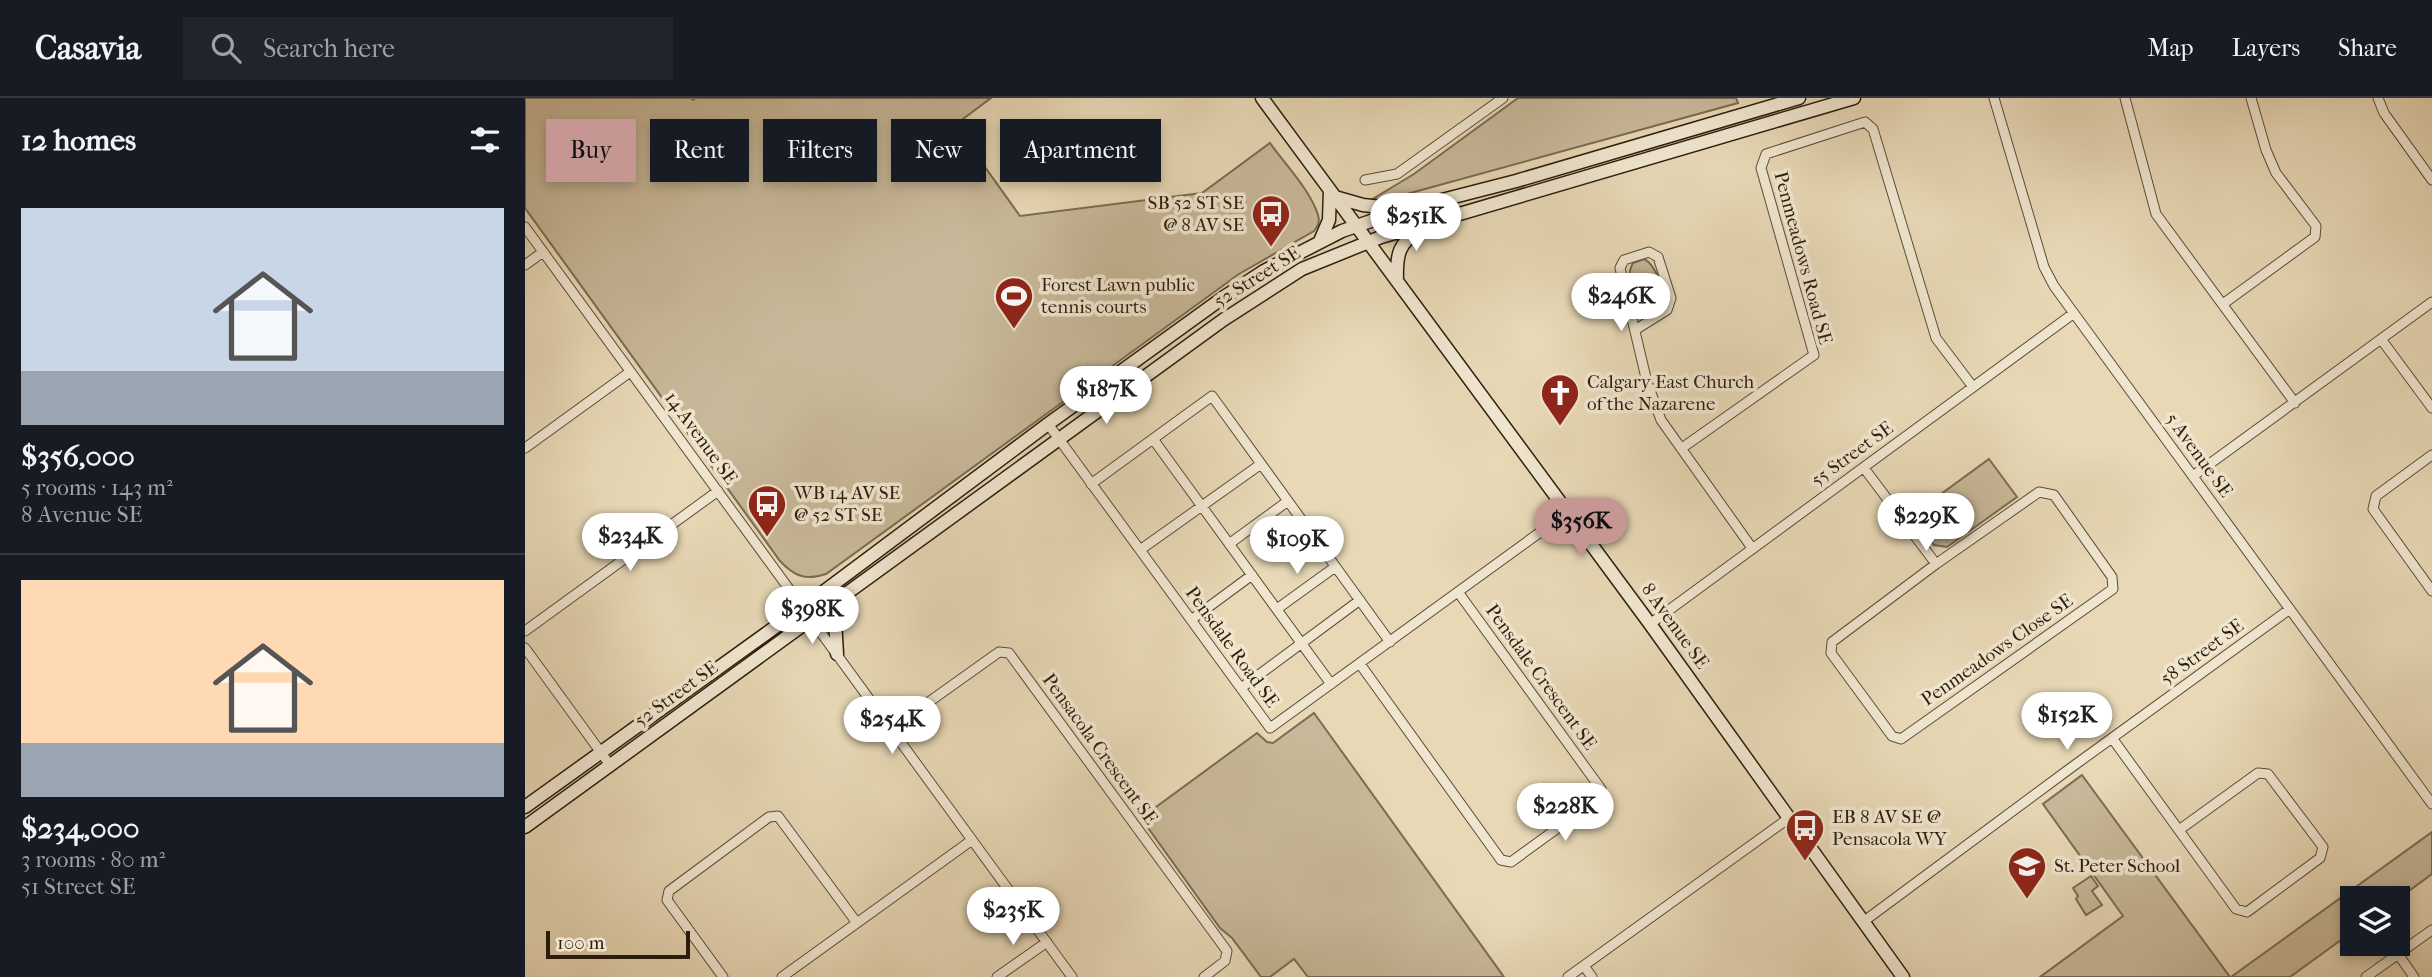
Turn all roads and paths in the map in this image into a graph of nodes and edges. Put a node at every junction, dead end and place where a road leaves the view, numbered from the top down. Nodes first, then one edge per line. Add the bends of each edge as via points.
1 (1262, 98) edge
2 (1503, 98) edge
3 (1799, 98) edge
4 (1854, 98) edge
5 (1994, 98) edge
6 (2125, 98) edge
7 (2251, 98) edge
8 (2378, 98) edge
9 (1365, 180) dead end
10 (2432, 180) edge
11 (1333, 193) junction
12 (1403, 210) junction
13 (1427, 222) junction
14 (1357, 226) junction
15 (525, 227) edge
16 (1319, 241) junction
17 (1368, 242) junction
18 (543, 251) junction
19 (525, 264) edge
20 (1397, 282) junction
21 (2432, 302) edge
22 (2223, 304) junction
23 (2074, 313) junction
24 (1635, 330) junction
25 (2381, 339) junction
26 (630, 372) junction
27 (1972, 387) junction
28 (2295, 403) junction
29 (2432, 408) edge
30 (1048, 424) junction
31 (1059, 439) junction
32 (1153, 439) junction
33 (525, 448) edge
34 (1682, 448) junction
35 (2432, 455) edge
36 (1261, 464) junction
37 (1864, 468) junction
38 (2193, 476) junction
39 (1091, 484) junction
40 (718, 491) junction
41 (1288, 502) junction
42 (1202, 506) junction
43 (1568, 512) junction
44 (1229, 544) junction
45 (1752, 548) junction
46 (1140, 550) junction
47 (1936, 564) junction
48 (1335, 567) junction
49 (1252, 575) junction
50 (2432, 591) edge
51 (1458, 592) junction
52 (840, 600) junction
53 (1360, 600) junction
54 (803, 607) junction
55 (1277, 609) junction
56 (2290, 610) junction
57 (812, 620) junction
58 (1191, 620) junction
59 (1650, 624) junction
60 (525, 631) edge
61 (1390, 642) junction
62 (1301, 643) junction
63 (525, 648) edge
64 (837, 654) junction
65 (1360, 664) junction
66 (1331, 684) junction
67 (1241, 688) junction
68 (891, 729) junction
69 (2112, 738) junction
70 (601, 752) junction
71 (610, 765) junction
72 (2432, 804) edge
73 (525, 807) edge
74 (1789, 818) junction
75 (525, 827) edge
76 (2179, 830) junction
77 (972, 840) junction
78 (1863, 922) junction
79 (857, 923) junction
80 (2432, 930) edge
81 (1047, 942) junction
82 (2410, 946) edge
83 (2395, 956) edge
84 (2399, 956) edge
85 (1584, 966) junction
86 (723, 977) edge
87 (782, 977) edge
88 (997, 977) edge
89 (1072, 977) edge
90 (1204, 977) edge
91 (1568, 977) edge
92 (1592, 977) edge
93 (1903, 977) edge
94 (2366, 977) edge
95 (2414, 977) edge

1 - 11 main road, 8 Avenue SE
2 - 9 street via 1397,174
3 - 12 main road, 52 Street SE
4 - 13 main road, 52 Street SE
5 - 23 street, 5 Avenue SE via 2044,268
6 - 22 street via 2156,214
7 - 22 street via 2276,173 2316,226 2315,236
8 - 10 street
11 - 12 main road via 1363,205
11 - 14 main road, 8 Avenue SE
11 - 16 main road via 1329,220
12 - 14 main road, 52 Street SE
13 - 17 main road, 52 Street SE
13 - 20 main road via 1399,250
14 - 16 main road, 52 Street SE
14 - 17 main road, 8 Avenue SE
15 - 18 street, 14 Avenue SE
16 - 30 main road, 52 Street SE via 1224,297
17 - 20 main road, 8 Avenue SE
17 - 31 main road, 52 Street SE via 1301,269 1272,287
18 - 19 street
18 - 26 street, 14 Avenue SE
20 - 43 main road, 8 Avenue SE
21 - 25 street
22 - 28 street
23 - 27 street, 55 Street SE
23 - 38 street, 5 Avenue SE
24 - 24 street via 1667,310 1671,299 1658,257 1649,252 1624,260 1620,268
24 - 34 street via 1652,397
25 - 28 street
25 - 29 street
26 - 33 street
26 - 40 street, 14 Avenue SE
27 - 34 street, Penmeadows Road SE via 1936,338 1873,129 1865,122 1766,154 1761,168 1814,355
27 - 37 street, 55 Street SE
28 - 38 street
30 - 31 street, Pensdale Road SE
30 - 54 main road, 52 Street SE
31 - 39 street, Pensdale Road SE
31 - 52 main road, 52 Street SE
32 - 36 street via 1212,396
32 - 39 street
32 - 42 street
34 - 45 street
35 - 50 street via 2376,496 2373,509
36 - 41 street
36 - 42 street
37 - 45 street, 55 Street SE
37 - 47 street
38 - 56 street, 5 Avenue SE
39 - 46 street, Pensdale Road SE
40 - 54 street, 14 Avenue SE
40 - 60 street
41 - 44 street
41 - 48 street
42 - 44 street
42 - 46 street
43 - 51 street, Pensdale Road SE
43 - 59 main road, 8 Avenue SE
44 - 49 street
45 - 59 street, 55 Street SE
46 - 58 street, Pensdale Road SE
47 - 47 street, Penmeadows Close SE via 1832,642 1831,653 1892,736 1901,739 2113,589 2112,577 2054,495 2039,492
48 - 53 street
48 - 55 street
49 - 55 street
49 - 58 street
51 - 61 street, Pensdale Road SE
51 - 65 street, Pensdale Crescent SE via 1601,789 1599,798 1556,832 1511,862 1501,860
52 - 57 main road, 52 Street SE
52 - 64 main road via 835,620
53 - 61 street
53 - 62 street
54 - 57 street, 14 Avenue SE
54 - 70 main road, 52 Street SE
55 - 62 street
56 - 69 street, 58 Street SE
56 - 72 street, 5 Avenue SE
57 - 64 street, 14 Avenue SE
57 - 71 main road, 52 Street SE
58 - 67 street, Pensdale Road SE
59 - 74 main road, 8 Avenue SE
61 - 65 street, Pensdale Road SE
62 - 66 street
62 - 67 street
63 - 70 street
64 - 68 street, 14 Avenue SE
65 - 66 street, Pensdale Road SE
66 - 67 street, Pensdale Road SE via 1271,728
68 - 77 street, 14 Avenue SE
68 - 90 street, Pensacola Crescent SE via 999,652 1009,653 1227,951 1225,961
69 - 76 street
69 - 78 street, 58 Street SE
70 - 71 street
70 - 73 main road, 52 Street SE
71 - 75 main road, 52 Street SE
74 - 78 main road, 8 Avenue SE
74 - 85 street
76 - 76 street via 2258,773 2268,774 2323,847 2320,858 2247,912 2236,909
77 - 79 street
77 - 81 street, 14 Avenue SE
78 - 93 main road, 8 Avenue SE
79 - 86 street via 778,816 769,817 669,891 667,901
79 - 87 street
80 - 82 street
81 - 88 street
81 - 89 street, 14 Avenue SE
83 - 94 street
84 - 95 street
85 - 91 street
85 - 92 street

